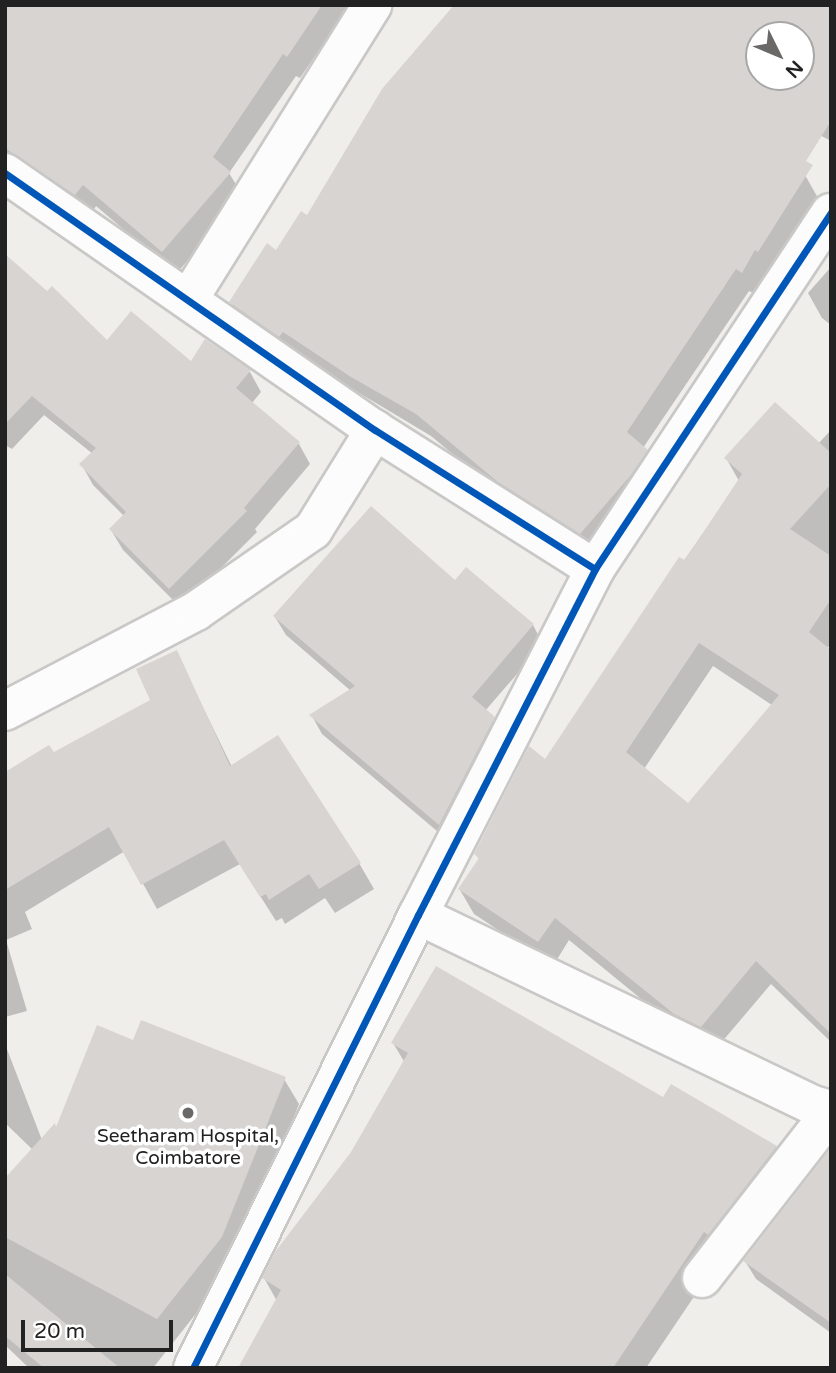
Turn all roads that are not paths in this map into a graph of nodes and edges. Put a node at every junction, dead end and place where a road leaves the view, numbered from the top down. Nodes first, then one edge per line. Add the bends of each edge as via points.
1 (372, 5) edge
2 (5, 173) edge
3 (831, 213) edge
4 (188, 300) junction
5 (374, 429) junction
6 (595, 569) junction
7 (5, 711) edge
8 (418, 915) junction
9 (831, 1111) edge
10 (702, 1278) dead end
11 (193, 1368) edge

1 - 4 street
2 - 4 street
3 - 6 street
4 - 5 street
5 - 6 street
5 - 7 street via 313,530 196,611
6 - 8 street
8 - 9 street
8 - 11 street
9 - 10 street

